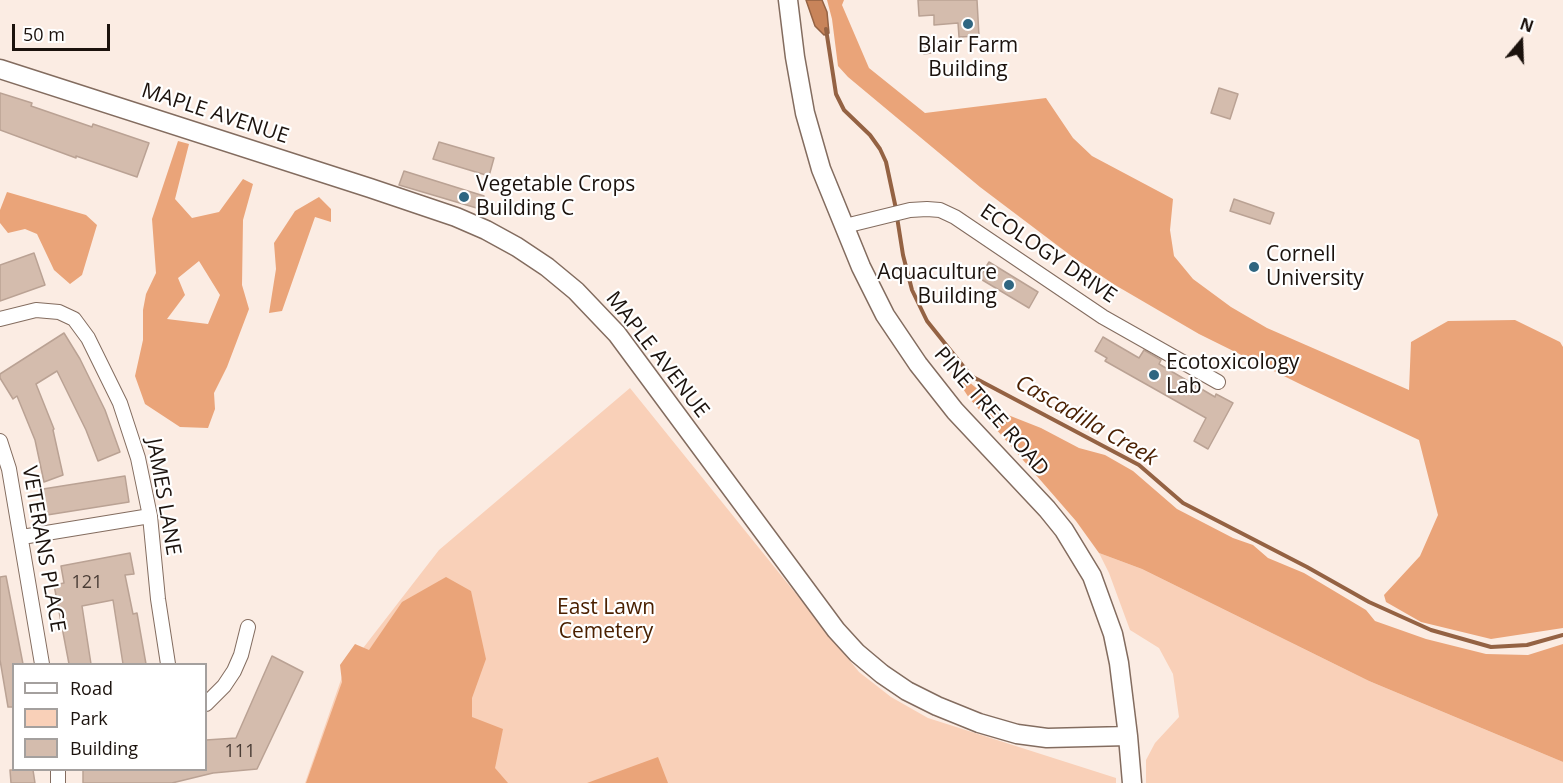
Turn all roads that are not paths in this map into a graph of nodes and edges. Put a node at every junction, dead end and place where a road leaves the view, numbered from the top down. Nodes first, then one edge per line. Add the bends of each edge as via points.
1 (788, 0) edge
2 (0, 69) edge
3 (844, 226) junction
4 (0, 320) edge
5 (1218, 382) dead end
6 (0, 441) edge
7 (150, 516) junction
8 (22, 537) junction
9 (248, 627) dead end
10 (42, 663) edge
11 (168, 663) edge
12 (207, 703) edge
13 (1128, 736) junction
14 (1132, 783) edge

1 - 3 street, PINE TREE ROAD via 805,113 821,169
2 - 13 street, MAPLE AVENUE via 381,191 456,217 517,247 576,291 617,334 836,630 882,674 937,706 1017,734 1047,738
3 - 5 street, ECOLOGY DRIVE via 910,210 940,210 1103,317
3 - 13 street, PINE TREE ROAD via 885,315 918,364 955,411 1047,509 1092,576 1113,634
4 - 7 street, JAMES LANE via 36,310 59,312 74,319 88,338 120,403 138,458
6 - 8 street, VETERANS PLACE
7 - 8 street
7 - 11 street, JAMES LANE
8 - 10 street, VETERANS PLACE
9 - 12 street via 234,671
13 - 14 street, PINE TREE ROAD

